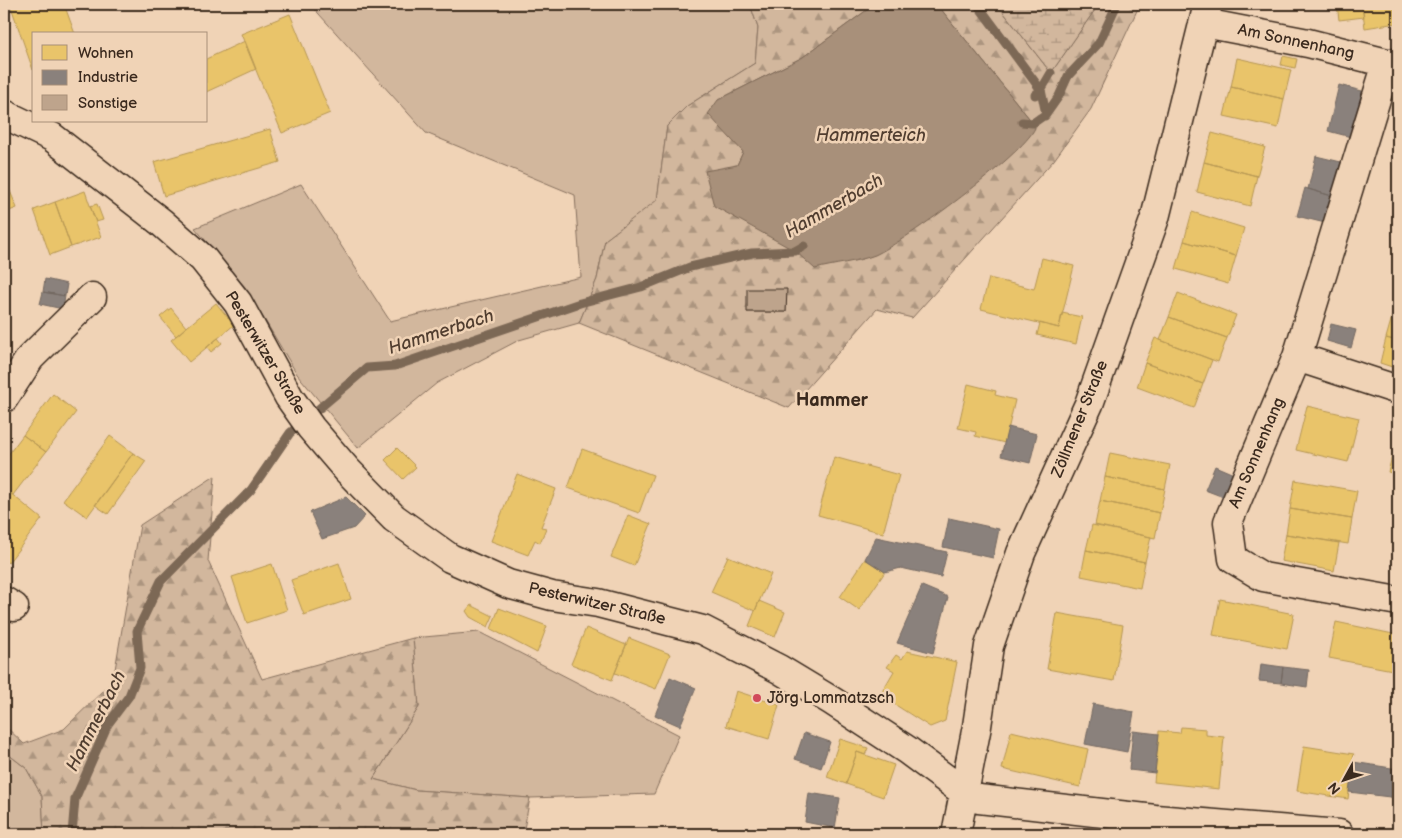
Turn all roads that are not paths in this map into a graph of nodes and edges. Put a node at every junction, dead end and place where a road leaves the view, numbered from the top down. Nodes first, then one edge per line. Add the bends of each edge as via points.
1 (1206, 14) edge
2 (1393, 63) edge
3 (4, 114) edge
4 (92, 297) dead end
5 (1297, 358) junction
6 (1398, 390) edge
7 (4, 398) edge
8 (1398, 601) edge
9 (965, 793) junction
10 (956, 834) edge
11 (1339, 834) edge

1 - 2 street, Am Sonnenhang
1 - 9 street, Zöllmener Straße via 1155,218 1089,404 1021,553 989,646
2 - 5 street, Am Sonnenhang
3 - 9 street, Pesterwitzer Straße via 52,137 203,259 238,302 304,418 347,470 394,518 450,558 508,584 552,596 598,602 703,630 832,701
4 - 7 street via 30,358
5 - 6 street
5 - 8 street, Am Sonnenhang via 1228,522 1233,559 1263,577
9 - 10 street, Zöllmener Straße
9 - 11 street, Pesterwitzer Straße via 988,800 1155,819

